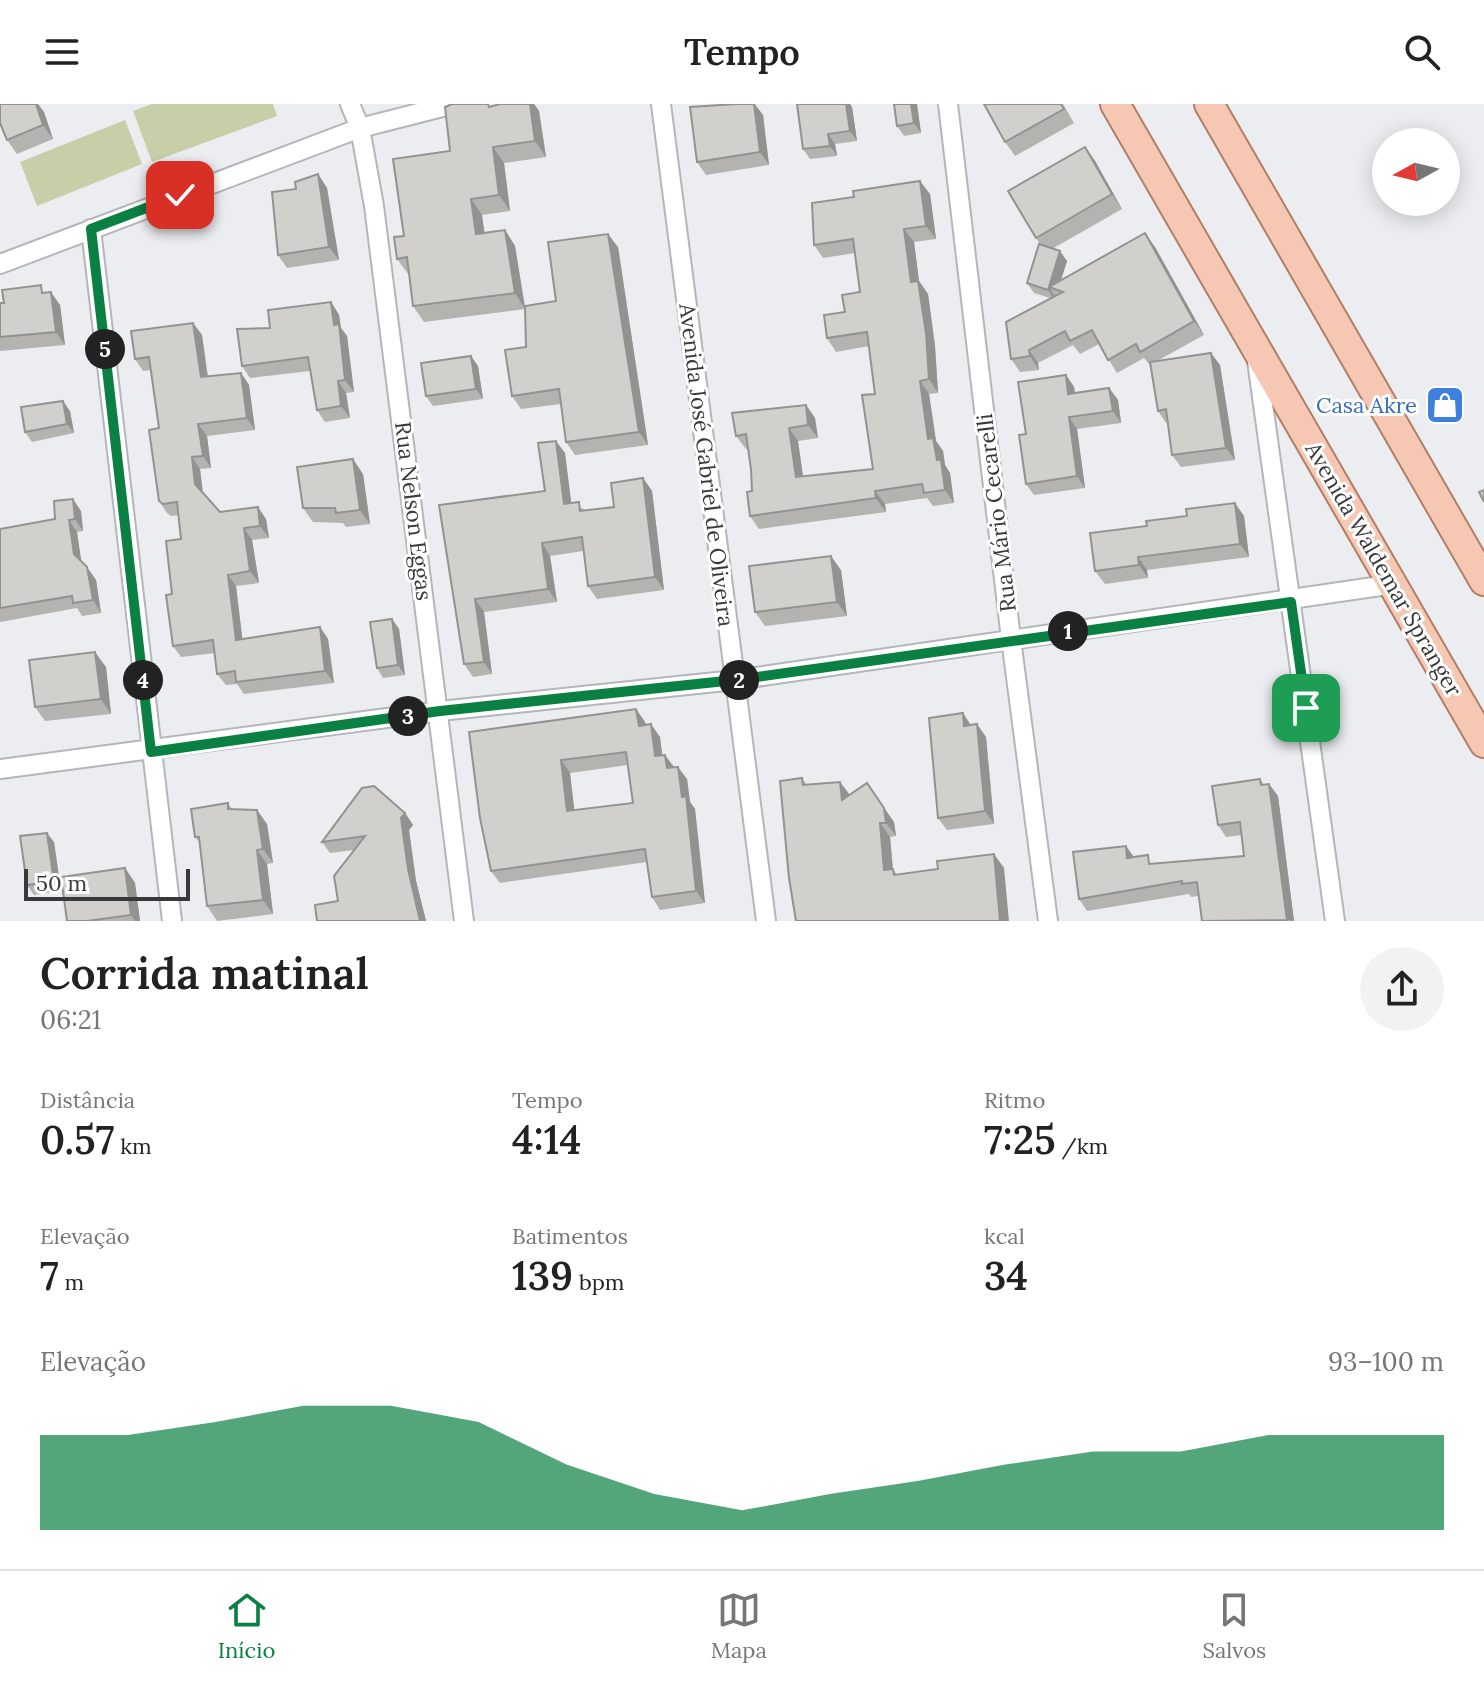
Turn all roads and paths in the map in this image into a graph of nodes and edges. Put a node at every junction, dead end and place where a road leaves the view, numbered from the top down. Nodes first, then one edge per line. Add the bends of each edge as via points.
1 (350, 104) edge
2 (454, 104) edge
3 (661, 104) edge
4 (948, 104) edge
5 (1115, 104) edge
6 (1209, 104) edge
7 (360, 128) junction
8 (91, 229) junction
9 (0, 264) edge
10 (1254, 341) junction
11 (1484, 581) edge
12 (1394, 584) junction
13 (1291, 602) junction
14 (1011, 639) junction
15 (735, 680) junction
16 (440, 711) junction
17 (1484, 743) edge
18 (151, 752) junction
19 (0, 769) edge
20 (172, 921) edge
21 (464, 921) edge
22 (766, 921) edge
23 (1048, 921) edge
24 (1335, 921) edge

1 - 7 street, Rua Nelson Eggas
2 - 7 street
3 - 15 street, Avenida José Gabriel de Oliveira
4 - 14 street, Rua Mário Cecarelli
5 - 10 main road, Avenida Waldemar Spranger
6 - 11 main road
7 - 8 street
7 - 16 street, Rua Nelson Eggas
8 - 9 street
8 - 18 street
10 - 12 main road, Avenida Waldemar Spranger
10 - 13 street
12 - 13 street
12 - 17 main road, Avenida Waldemar Spranger
13 - 14 street
13 - 24 street
14 - 15 street
14 - 23 street, Rua Mário Cecarelli
15 - 16 street
15 - 22 street, Avenida José Gabriel de Oliveira
16 - 18 street
16 - 21 street, Rua Nelson Eggas
18 - 19 street
18 - 20 street

